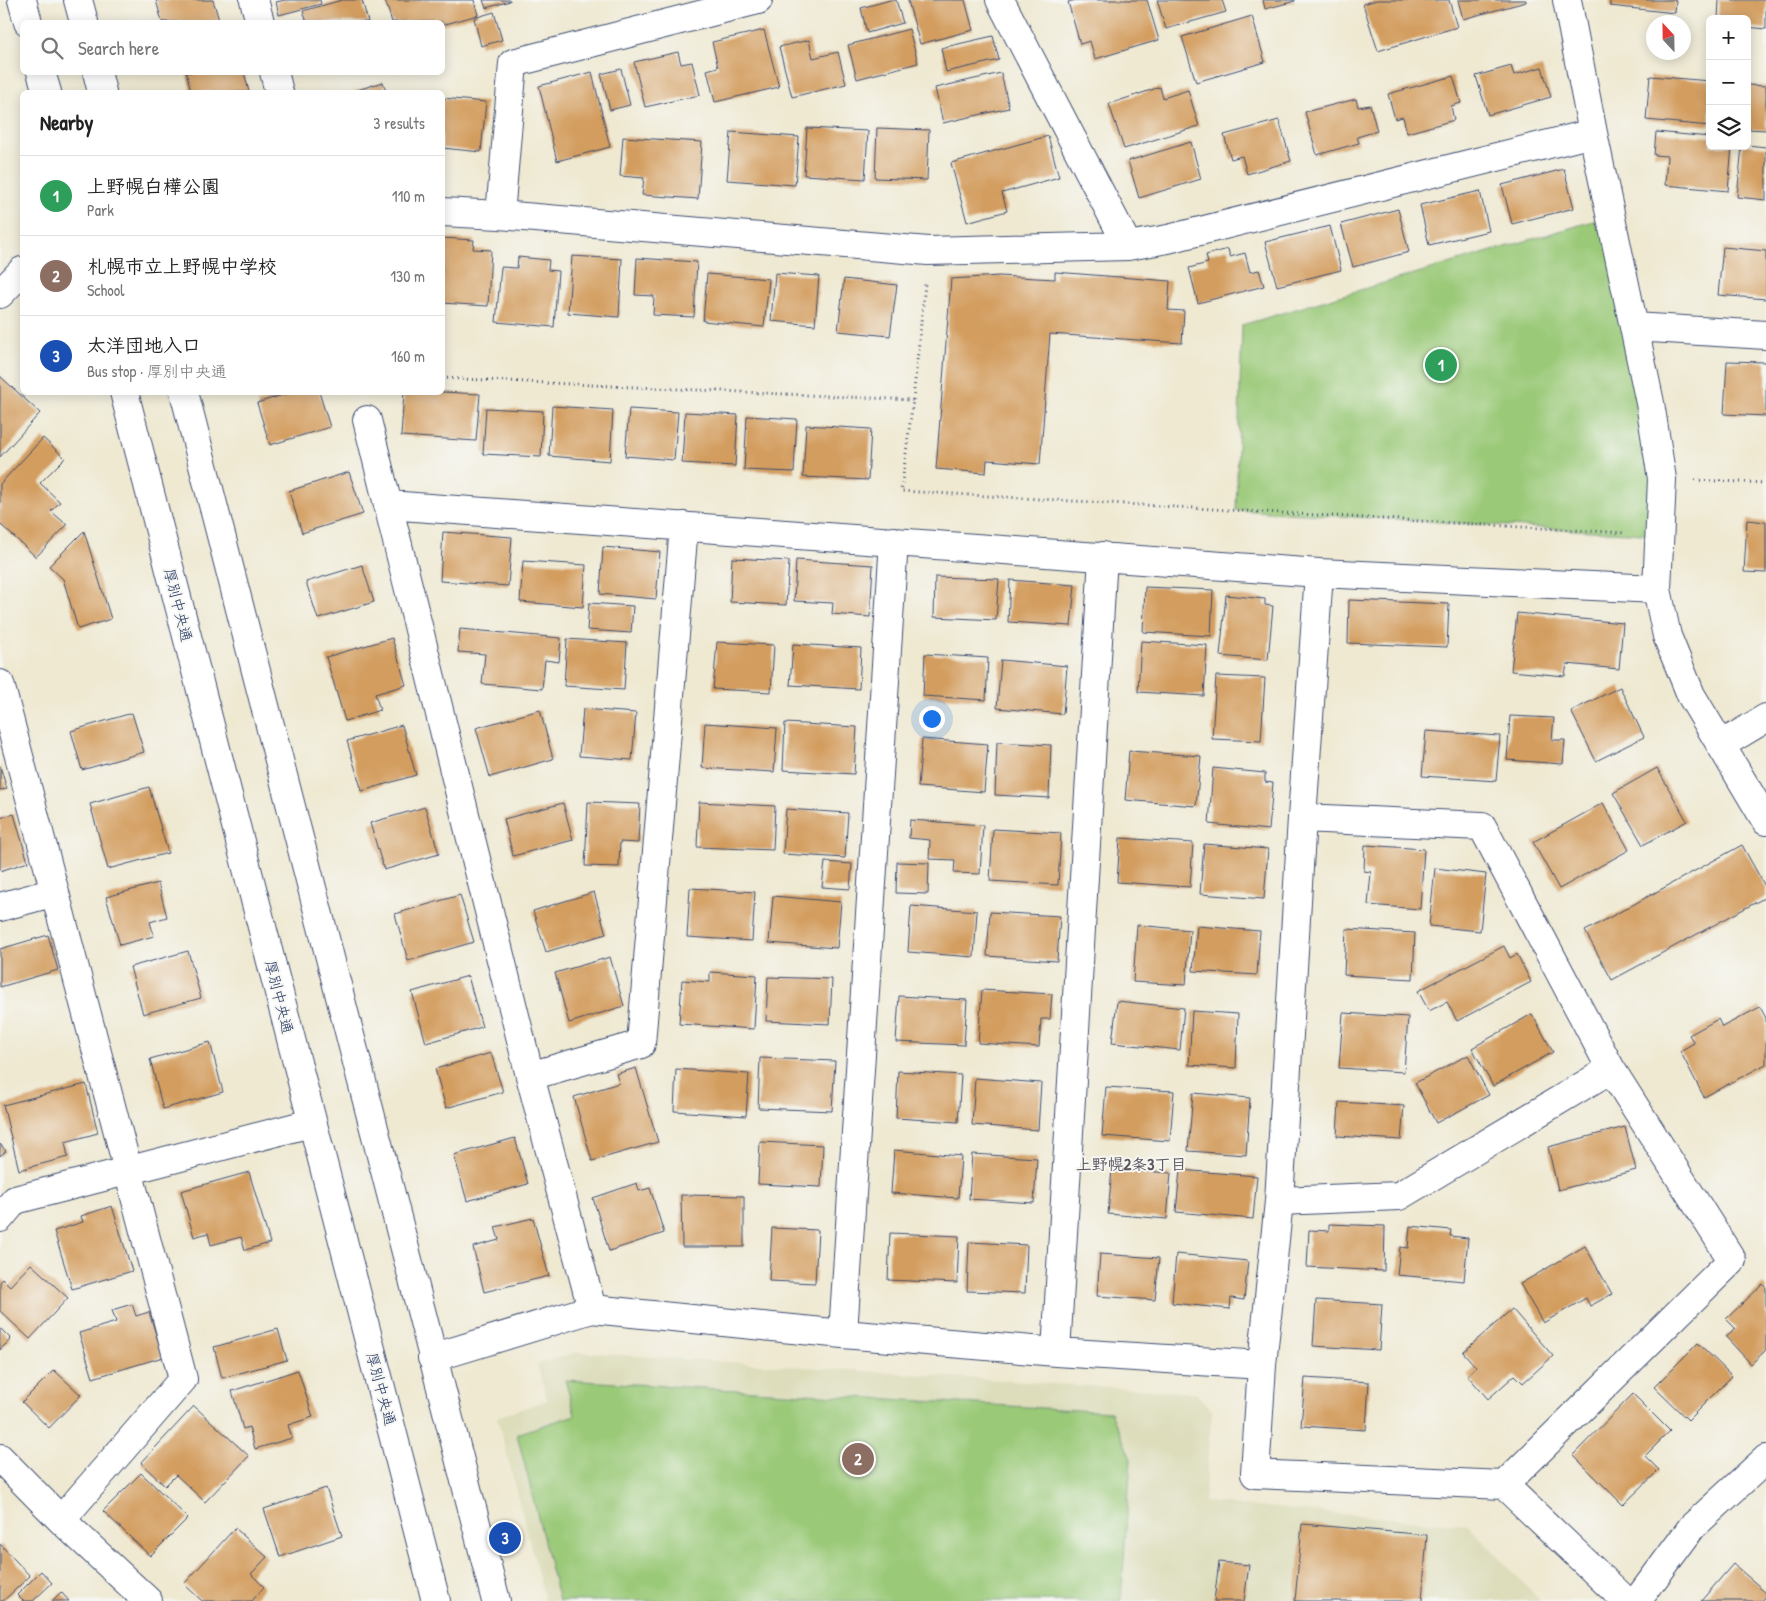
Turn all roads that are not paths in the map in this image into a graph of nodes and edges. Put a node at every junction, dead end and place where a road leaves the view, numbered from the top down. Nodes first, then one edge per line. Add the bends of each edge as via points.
1 (22, 0) edge
2 (78, 0) edge
3 (254, 0) edge
4 (758, 0) edge
5 (1000, 0) edge
6 (1567, 0) edge
7 (27, 20) edge
8 (83, 20) edge
9 (259, 20) edge
10 (42, 75) edge
11 (98, 75) edge
12 (275, 75) edge
13 (46, 90) edge
14 (102, 90) edge
15 (278, 90) edge
16 (1593, 133) junction
17 (445, 212) edge
18 (500, 215) junction
19 (1128, 246) junction
20 (20, 274) edge
21 (0, 294) edge
22 (1634, 327) junction
23 (1766, 335) edge
24 (125, 395) edge
25 (185, 395) edge
26 (367, 420) dead end
27 (388, 505) junction
28 (684, 526) junction
29 (894, 541) junction
30 (1104, 556) junction
31 (1319, 573) junction
32 (1657, 589) junction
33 (0, 684) edge
34 (1766, 718) edge
35 (1721, 744) junction
36 (1302, 818) junction
37 (1766, 821) edge
38 (55, 892) junction
39 (0, 907) edge
40 (1612, 1070) junction
41 (530, 1076) junction
42 (311, 1123) junction
43 (129, 1171) junction
44 (1279, 1201) junction
45 (0, 1218) edge
46 (592, 1309) junction
47 (843, 1334) junction
48 (1056, 1352) junction
49 (432, 1358) junction
50 (1262, 1365) junction
51 (0, 1458) edge
52 (1766, 1459) edge
53 (1504, 1486) junction
54 (60, 1520) junction
55 (148, 1601) edge
56 (436, 1601) edge
57 (496, 1601) edge
58 (1626, 1601) edge
59 (1637, 1601) edge

1 - 7 street
2 - 8 street
3 - 9 street
4 - 18 street via 512,63
5 - 19 street
6 - 16 street
10 - 13 street
11 - 14 street
12 - 15 street
16 - 19 street via 1168,239
16 - 22 street
17 - 18 street
18 - 19 street via 928,251
20 - 21 street
22 - 23 street
22 - 32 street via 1662,479
24 - 42 street, 厚別中央通
25 - 49 street
26 - 27 street
27 - 28 street
27 - 41 street
28 - 29 street
28 - 41 street via 641,1044
29 - 30 street
29 - 47 street
30 - 31 street
30 - 48 street
31 - 32 street
31 - 36 street
32 - 35 street via 1667,636 1687,686
33 - 38 street
34 - 35 street
35 - 37 street
36 - 40 street via 1482,826
36 - 44 street
38 - 39 street
38 - 43 street
40 - 44 street via 1399,1196
40 - 53 street via 1732,1260
41 - 46 street
42 - 43 street
42 - 56 street, 厚別中央通
43 - 45 street via 15,1200
43 - 54 street via 183,1379
44 - 50 street
46 - 47 street
46 - 49 street
47 - 48 street
48 - 50 street
49 - 57 street
50 - 53 street via 1255,1474
51 - 54 street
52 - 59 street via 1692,1527
53 - 58 street
54 - 55 street

